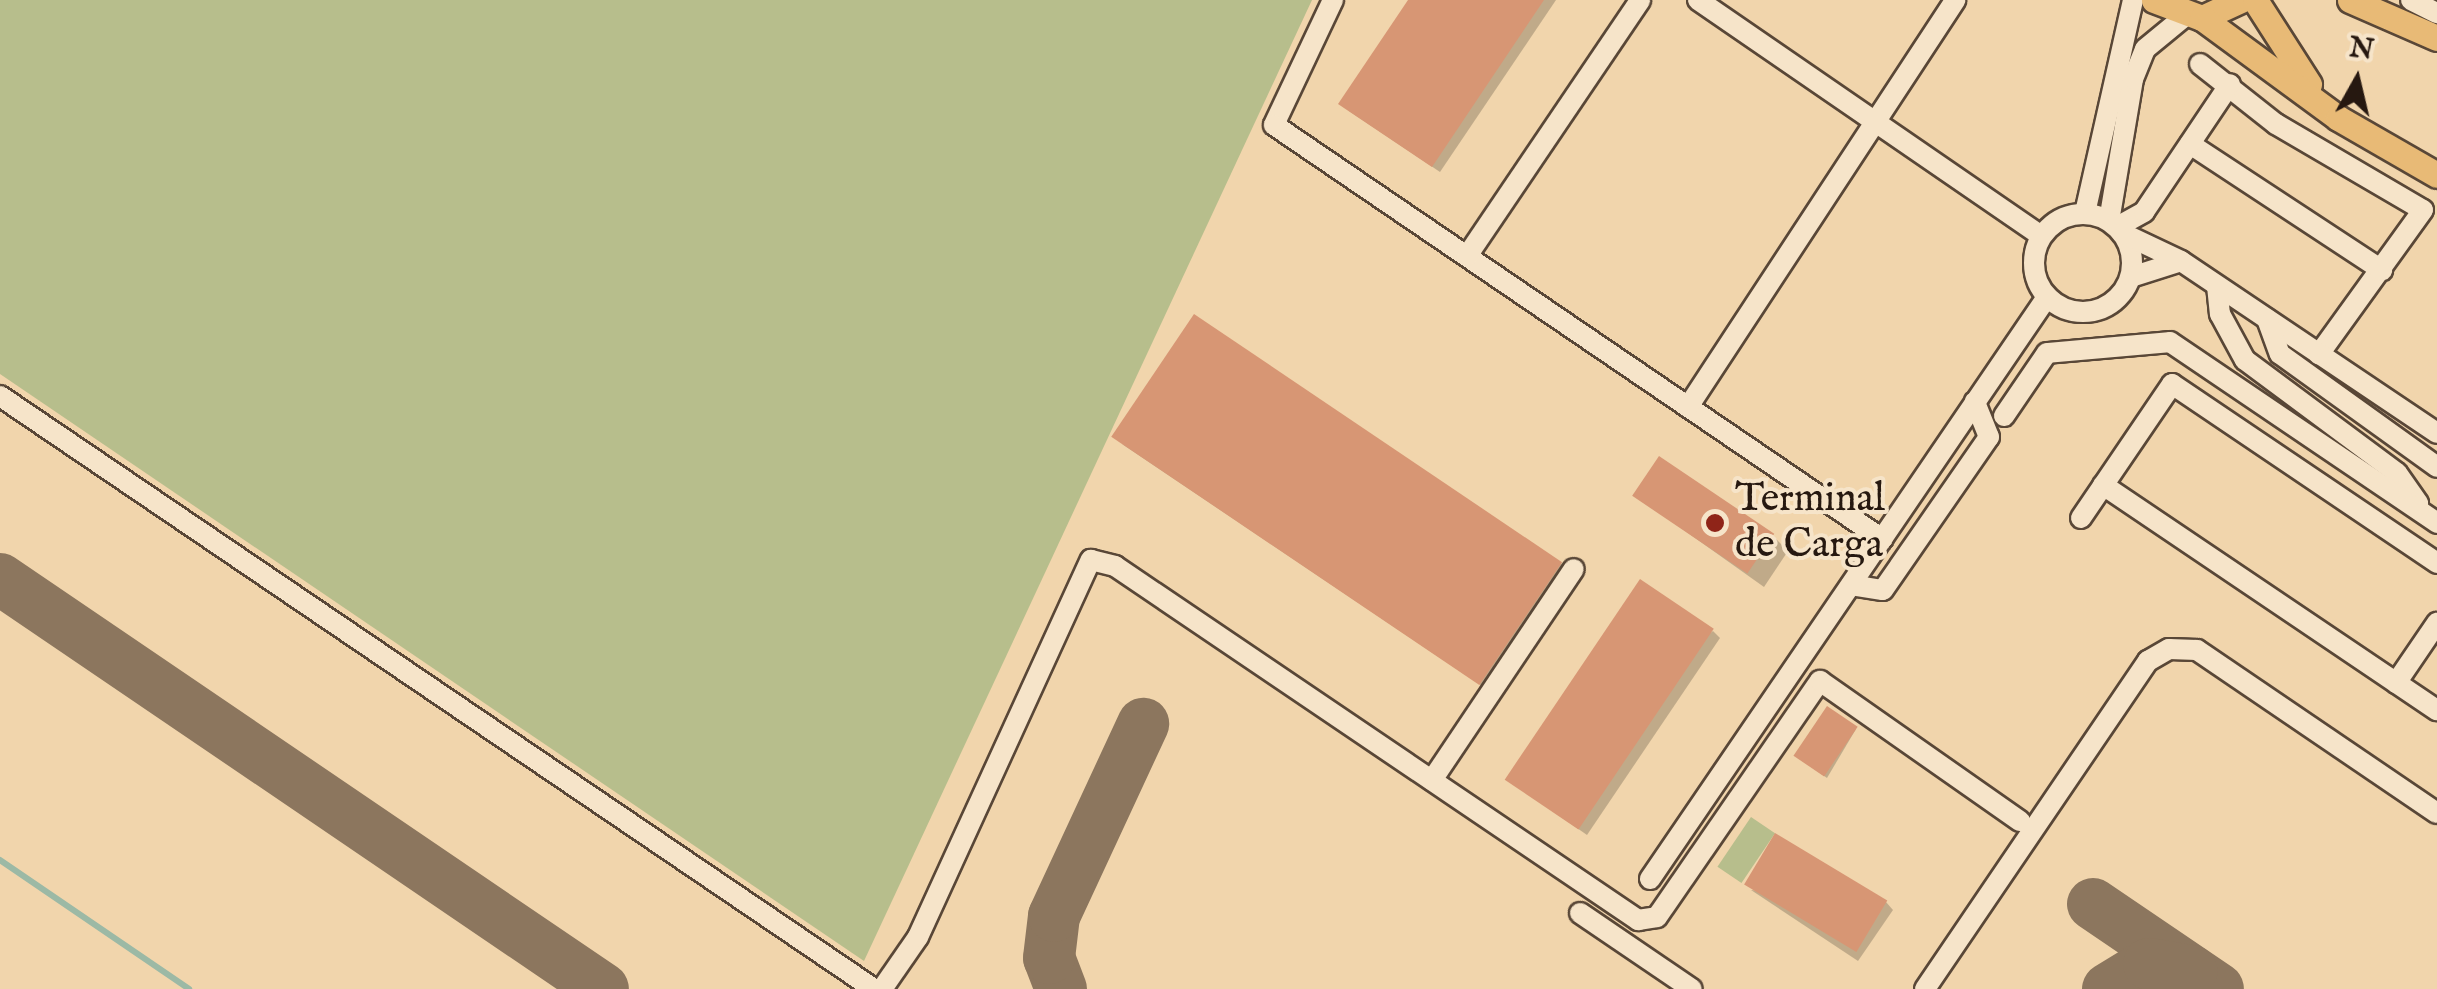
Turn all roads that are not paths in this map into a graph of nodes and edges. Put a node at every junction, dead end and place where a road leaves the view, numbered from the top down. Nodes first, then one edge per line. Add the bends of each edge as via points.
1 (1332, 0) edge
2 (1640, 0) edge
3 (1698, 0) edge
4 (1955, 0) edge
5 (2133, 0) edge
6 (2154, 0) edge
7 (2241, 0) edge
8 (2255, 0) edge
9 (2350, 0) edge
10 (2411, 0) edge
11 (2437, 12) edge
12 (2193, 18) junction
13 (2437, 38) edge
14 (2200, 64) dead end
15 (2230, 84) junction
16 (2338, 118) junction
17 (1872, 120) junction
18 (2190, 144) junction
19 (2437, 175) edge
20 (2085, 214) junction
21 (2116, 227) junction
22 (2041, 236) junction
23 (1467, 256) junction
24 (2181, 261) junction
25 (2380, 274) junction
26 (2131, 277) junction
27 (2218, 286) junction
28 (2047, 297) junction
29 (2267, 319) junction
30 (2323, 356) junction
31 (0, 396) edge
32 (1976, 402) junction
33 (1688, 407) junction
34 (2004, 416) dead end
35 (2437, 433) edge
36 (2437, 468) edge
37 (2103, 485) junction
38 (2081, 518) dead end
39 (2431, 519) edge
40 (1882, 539) junction
41 (2437, 563) edge
42 (1574, 569) dead end
43 (1851, 585) junction
44 (2437, 623) edge
45 (2396, 683) junction
46 (2437, 710) edge
47 (1432, 780) junction
48 (2437, 813) edge
49 (2020, 821) dead end
50 (1650, 879) dead end
51 (1607, 899) junction
52 (874, 989) edge
53 (882, 989) edge
54 (1692, 989) edge
55 (1925, 989) edge

1 - 23 street via 1274,125
2 - 23 street
3 - 17 street
4 - 17 street
5 - 20 street
6 - 12 main road
7 - 12 main road
8 - 16 main road via 2279,50
9 - 13 main road
10 - 11 street
12 - 16 main road
12 - 21 street via 2145,49 2133,79
14 - 15 street
15 - 18 street
15 - 25 street via 2276,124 2423,210
16 - 19 main road
17 - 22 street
17 - 33 street
18 - 21 street via 2144,212
18 - 25 street
20 - 21 street
20 - 22 street
21 - 24 street
21 - 26 street
22 - 28 street via 2034,268
23 - 33 street
24 - 26 street
24 - 27 street
25 - 30 street
26 - 28 street via 2095,311
27 - 29 street
27 - 39 street via 2220,314 2245,360 2397,473
28 - 32 street
29 - 30 street
29 - 36 street via 2280,354
30 - 35 street
31 - 52 street
32 - 40 street
32 - 43 street via 1989,437 1882,590
33 - 40 street
34 - 39 street via 2047,353 2170,342
37 - 38 street
37 - 41 street via 2172,384
37 - 45 street
40 - 43 street
42 - 47 street
43 - 50 street
44 - 45 street
45 - 46 street
47 - 51 street
47 - 53 street via 1115,566 1092,560 918,937
48 - 55 street via 2197,650 2169,649 2148,661
49 - 51 street via 1820,681 1657,917 1638,920
51 - 54 street via 1586,917

